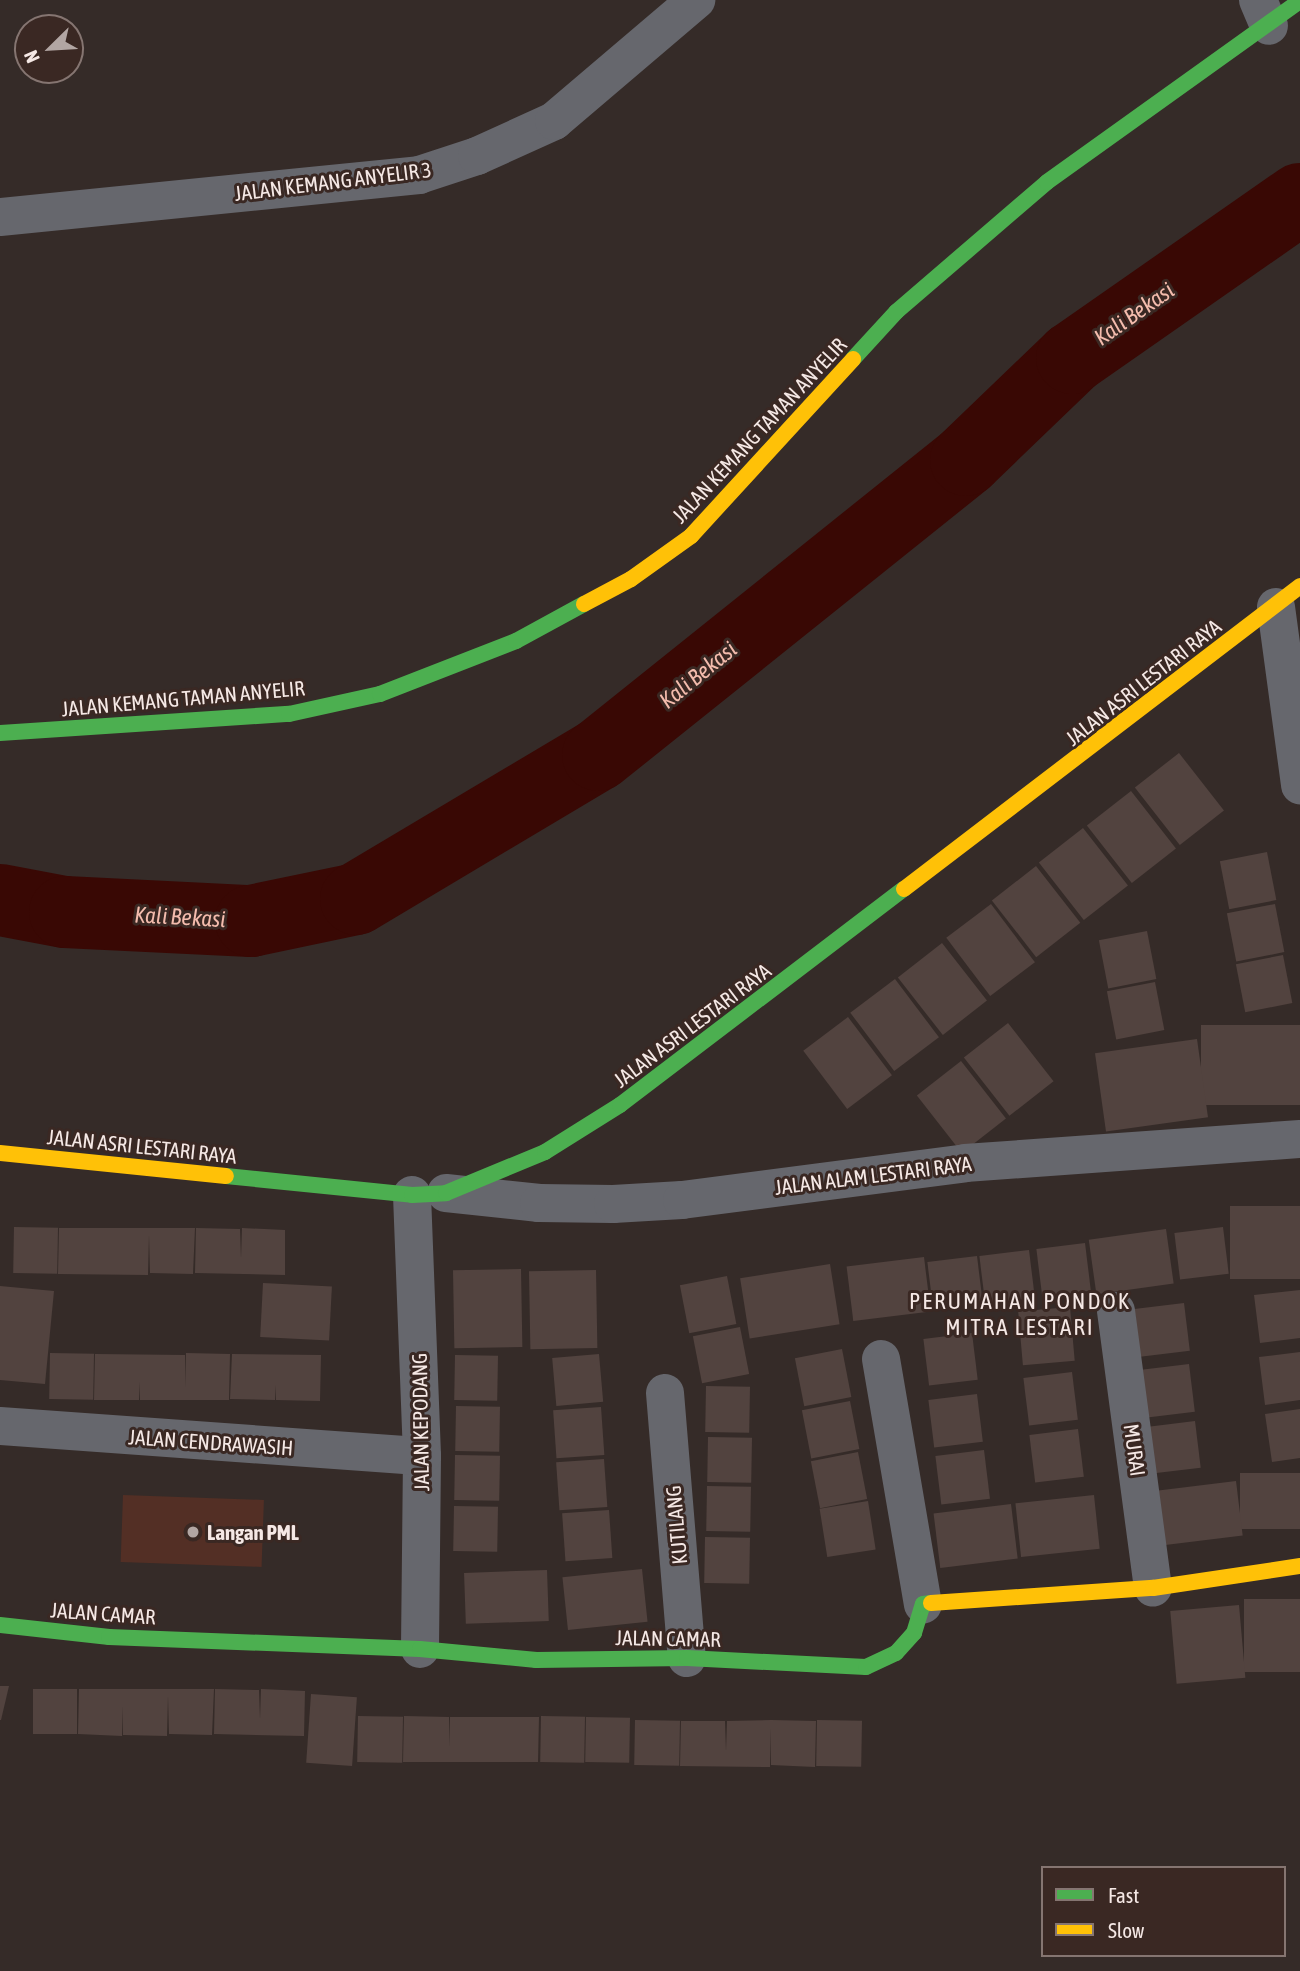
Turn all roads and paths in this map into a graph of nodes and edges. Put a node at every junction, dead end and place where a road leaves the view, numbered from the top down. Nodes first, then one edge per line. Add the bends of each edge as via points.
1 (696, 0) edge
2 (1300, 1) edge
3 (1264, 13) edge
4 (0, 216) edge
5 (1288, 596) edge
6 (0, 733) edge
7 (1300, 785) edge
8 (1300, 1139) edge
9 (1, 1161) edge
10 (429, 1194) junction
11 (1116, 1311) dead end
12 (881, 1359) dead end
13 (665, 1393) dead end
14 (0, 1426) edge
15 (422, 1456) junction
16 (1300, 1566) edge
17 (1153, 1588) junction
18 (923, 1604) junction
19 (0, 1625) edge
20 (420, 1649) junction
21 (687, 1658) junction

1 - 4 street, JALAN KEMANG ANYELIR 3 via 554,121 477,156 419,175
2 - 3 street, JALAN KEMANG TAMAN ANYELIR
3 - 6 street, JALAN KEMANG TAMAN ANYELIR via 1047,182 895,312 691,536 631,579 516,641 380,694 289,714
5 - 7 street
5 - 10 street, JALAN ASRI LESTARI RAYA via 620,1105 545,1152
8 - 10 street, JALAN ALAM LESTARI RAYA via 965,1163 655,1202 538,1203
9 - 10 street, JALAN ASRI LESTARI RAYA
10 - 15 street, JALAN KEPODANG
11 - 17 street, MURAI
12 - 18 street
13 - 21 street, KUTILANG
14 - 15 street, JALAN CENDRAWASIH
15 - 20 street, JALAN KEPODANG
16 - 17 street
17 - 18 street
18 - 21 street, JALAN CAMAR via 914,1633 896,1653 866,1667
19 - 20 street, JALAN CAMAR via 109,1637
20 - 21 street, JALAN CAMAR via 536,1660

